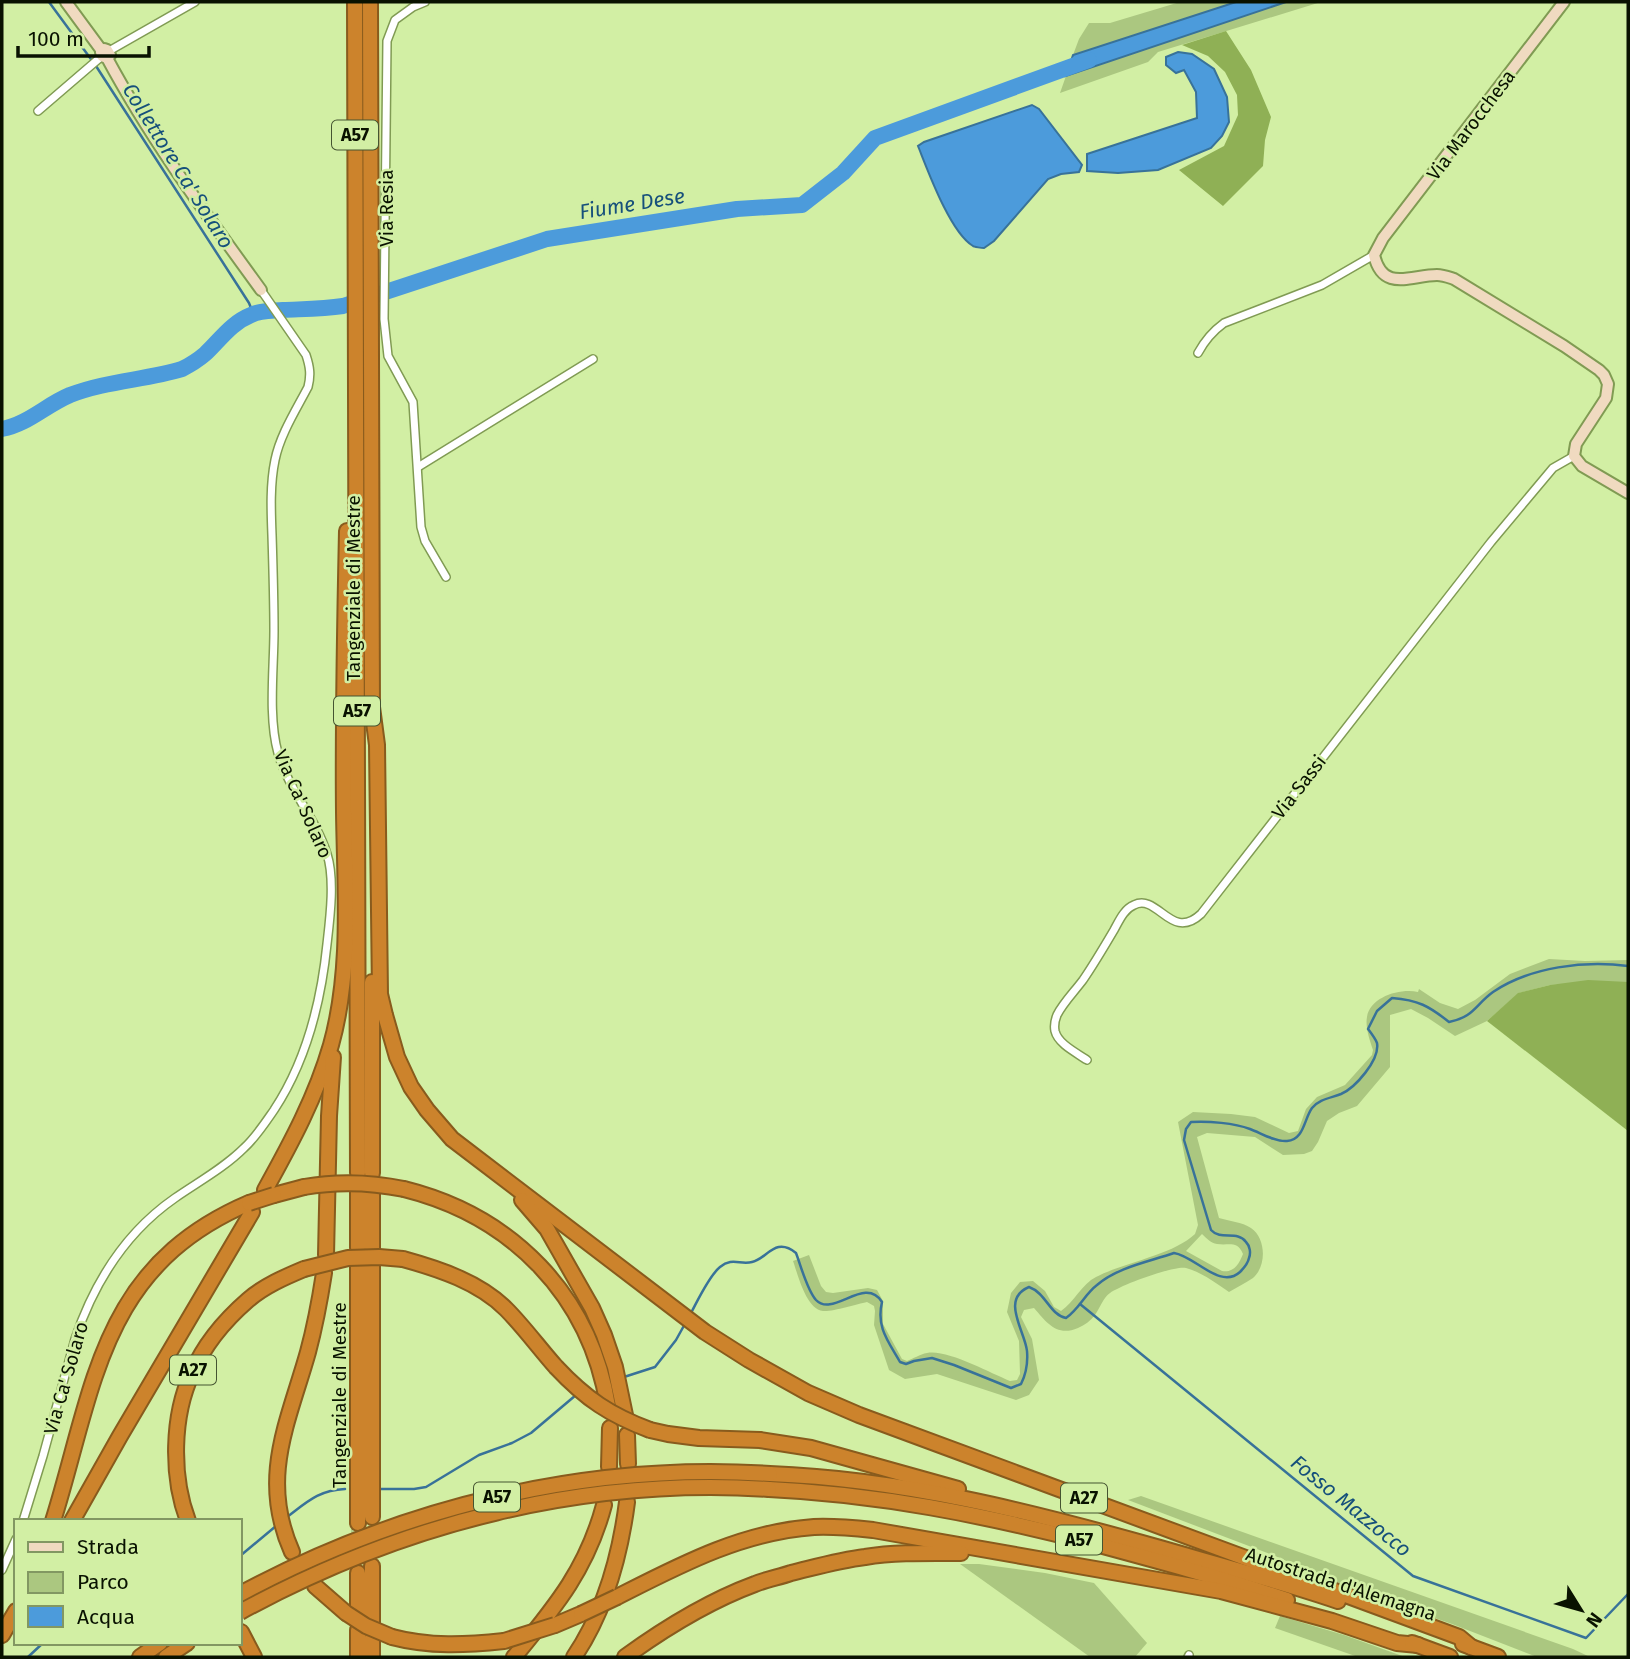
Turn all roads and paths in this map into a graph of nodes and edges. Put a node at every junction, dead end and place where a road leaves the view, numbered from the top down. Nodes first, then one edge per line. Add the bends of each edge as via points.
1 (66, 2) edge
2 (195, 2) edge
3 (355, 2) edge
4 (370, 2) edge
5 (425, 2) edge
6 (1564, 2) edge
7 (101, 57) junction
8 (37, 111) dead end
9 (1376, 251) junction
10 (378, 266) junction
11 (262, 292) joint
12 (378, 318) junction
13 (1198, 353) dead end
14 (593, 359) dead end
15 (357, 395) junction
16 (1574, 456) junction
17 (418, 467) junction
18 (1628, 493) edge
19 (446, 577) dead end
20 (372, 707) junction
21 (334, 1031) junction
22 (1087, 1060) dead end
23 (488, 1167) junction
24 (269, 1192) junction
25 (365, 1192) dead end
26 (250, 1208) junction
27 (365, 1248) dead end
28 (326, 1255) dead end
29 (365, 1266) dead end
30 (324, 1273) dead end
31 (607, 1369) junction
32 (625, 1415) dead end
33 (610, 1428) dead end
34 (627, 1435) dead end
35 (628, 1464) dead end
36 (609, 1466) dead end
37 (627, 1502) dead end
38 (604, 1505) dead end
39 (1019, 1510) junction
40 (24, 1519) edge
41 (54, 1519) edge
42 (73, 1519) edge
43 (187, 1519) edge
44 (365, 1520) tunnel mouth
45 (14, 1543) edge
46 (292, 1552) dead end
47 (1003, 1552) junction
48 (1168, 1557) junction
49 (372, 1566) tunnel mouth
50 (2, 1570) edge
51 (358, 1573) tunnel mouth
52 (315, 1587) dead end
53 (242, 1593) edge
54 (242, 1611) edge
55 (14, 1614) edge
56 (354, 1620) junction
57 (242, 1634) edge
58 (2, 1635) edge
59 (157, 1645) edge
60 (184, 1645) edge
61 (1418, 1645) junction
62 (1471, 1647) junction
63 (140, 1657) edge
64 (166, 1657) edge
65 (254, 1657) edge
66 (358, 1657) edge
67 (372, 1657) edge
68 (514, 1657) edge
69 (574, 1657) edge
70 (625, 1657) edge
71 (1450, 1657) edge
72 (1498, 1657) edge

1 - 7 street, Via Ca' Solaro
2 - 7 street
3 - 15 highway, Tangenziale di Mestre / A57
4 - 10 highway, Tangenziale di Mestre / A57
5 - 10 street, Via Resia via 395,20 387,41
6 - 9 street, Via Marocchesa
7 - 8 street
7 - 11 street, Via Ca' Solaro via 165,157
9 - 13 street, Via Marocchesa via 1322,285 1224,323
9 - 16 street, Via Sassi via 1380,270 1391,278 1438,275 1454,279 1602,372 1608,384 1605,398 1576,444
10 - 12 highway, Tangenziale di Mestre / A57
11 - 40 street, Via Ca' Solaro via 310,366 308,387 279,446 271,500 277,749 329,864 327,944 318,1006 288,1088 256,1135 234,1157 146,1221 96,1289 75,1339
12 - 17 street via 388,356 413,402
12 - 20 highway, Tangenziale di Mestre / A57
14 - 17 street
15 - 20 highway, Tangenziale di Mestre / A57 via 365,1173
15 - 21 highway via 350,409 344,940
16 - 18 street via 1582,466
16 - 22 street, Via Sassi via 1553,468 1491,542 1201,914 1186,923 1176,922 1141,902 1123,914 1057,1014 1060,1040
17 - 19 street via 421,527
20 - 23 highway, A57 via 377,745 380,994 385,1015 397,1057 420,1100 452,1139
21 - 24 highway via 317,1084
21 - 28 highway
23 - 31 highway, A57 via 547,1229 604,1335
23 - 62 highway, A27 via 705,1332 808,1393 1459,1637
24 - 26 highway, bridge
24 - 31 highway, bridge via 348,1183 381,1185 439,1199 477,1216 528,1253 558,1287
25 - 27 highway
26 - 41 highway via 219,1218 180,1244 129,1300 100,1359
26 - 42 highway
29 - 44 highway, Tangenziale di Mestre
30 - 46 highway via 309,1350 281,1438 278,1501
31 - 32 highway, A57 via 611,1397
33 - 36 highway
34 - 35 highway
37 - 69 highway via 612,1574 593,1625
38 - 68 highway via 578,1571
39 - 43 highway, A27, bridge via 811,1448 650,1430 577,1390 504,1307 474,1286 440,1269 379,1257 348,1258 276,1282 249,1299 207,1346 182,1402 177,1438 176,1477
39 - 48 highway, A57
39 - 53 highway, A57, bridge via 903,1487 770,1474 649,1474 588,1480 498,1496 410,1520
45 - 50 street
47 - 56 highway, bridge via 873,1530 793,1529 722,1547 581,1614 504,1641 470,1645 407,1641
47 - 61 highway via 1221,1591 1397,1643
47 - 70 highway via 866,1556 818,1566 757,1583 718,1600
48 - 54 highway, A57, bridge via 923,1506 840,1494 653,1488 503,1510 417,1534 307,1577
48 - 61 highway, Autostrada d'Alemagna
48 - 62 highway, Autostrada d'Alemagna / A27 via 1332,1599
49 - 67 highway
51 - 56 highway
52 - 56 highway
55 - 58 highway
56 - 66 highway
57 - 65 highway
59 - 63 highway
60 - 64 highway
61 - 71 highway, Autostrada d'Alemagna
62 - 72 highway, Autostrada d'Alemagna / A27

